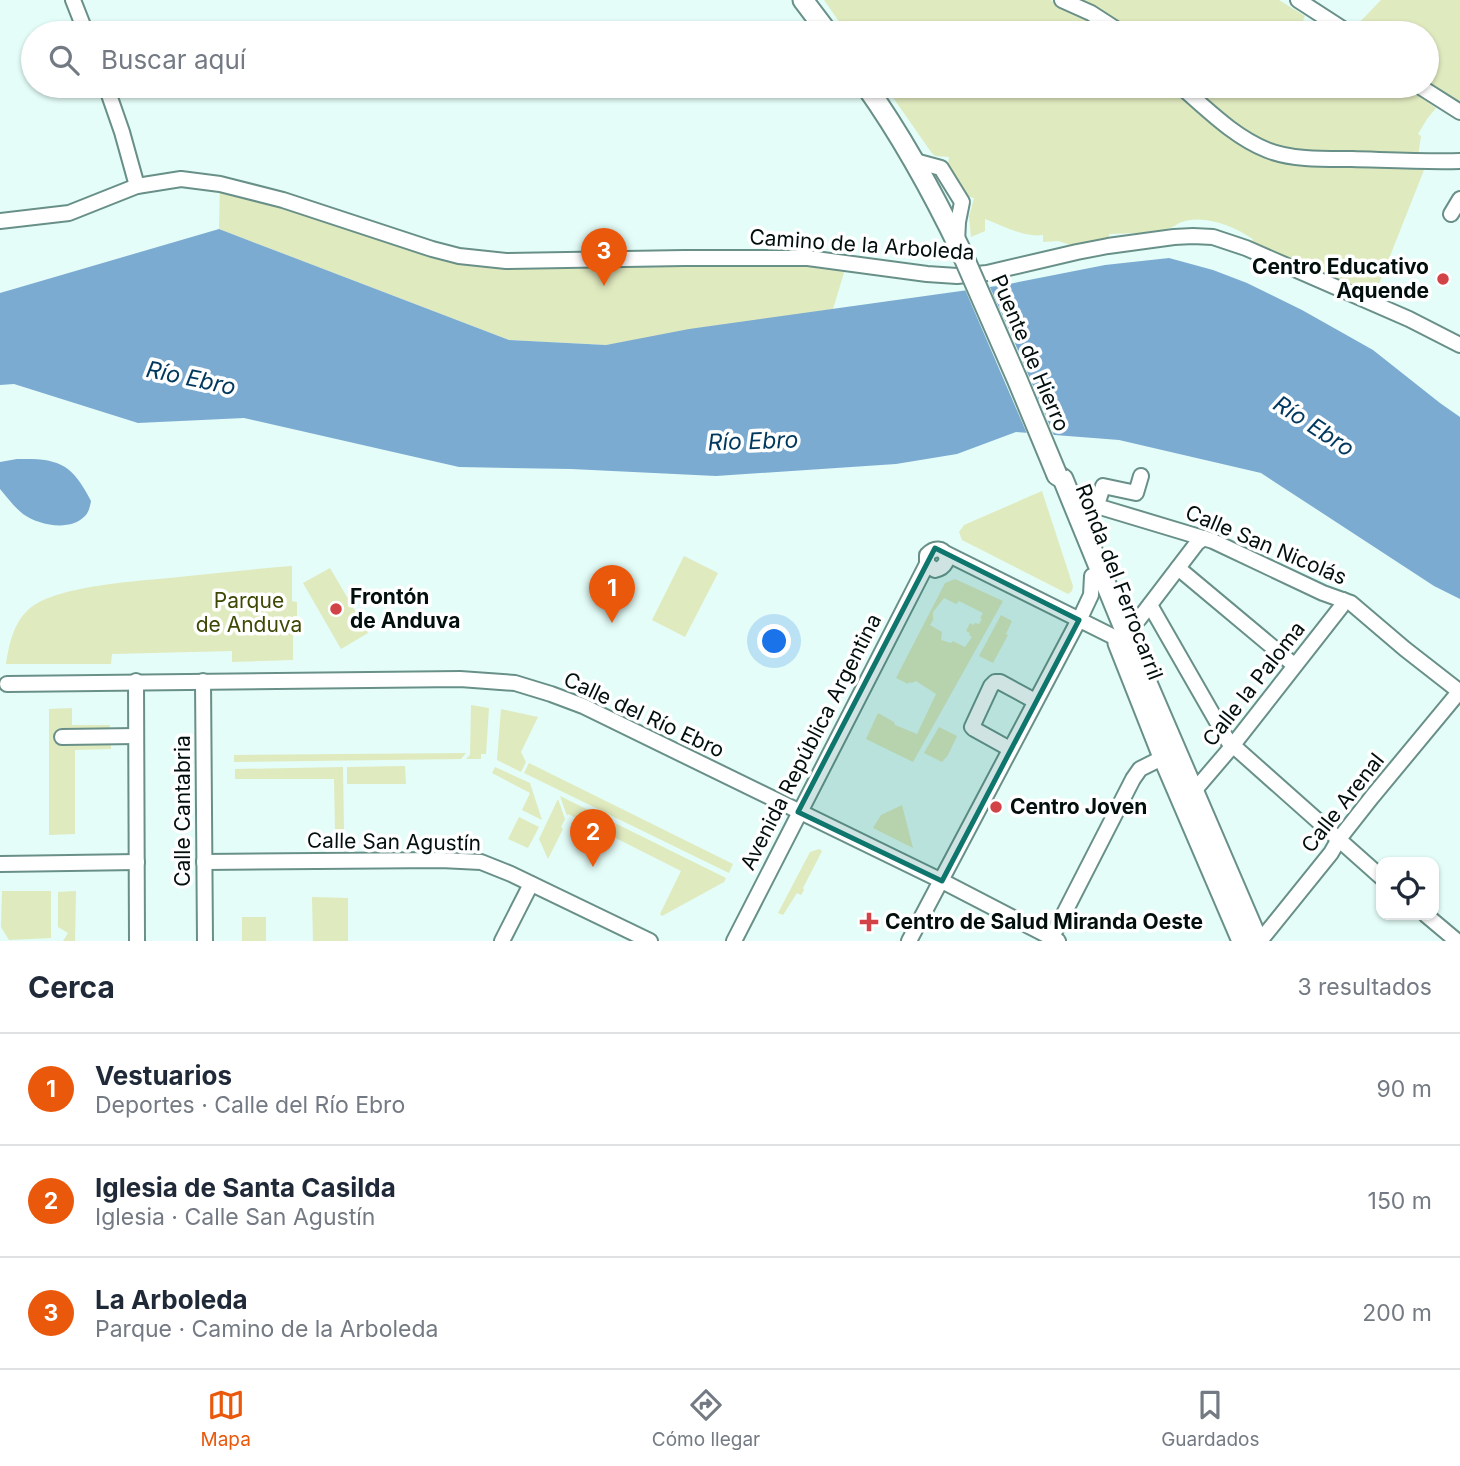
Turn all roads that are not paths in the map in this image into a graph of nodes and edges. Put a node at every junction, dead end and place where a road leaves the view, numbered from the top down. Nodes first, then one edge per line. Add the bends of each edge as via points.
1 (73, 0) edge
2 (803, 0) edge
3 (1062, 0) edge
4 (1297, 0) edge
5 (81, 21) edge
6 (819, 21) edge
7 (1103, 21) edge
8 (1330, 21) edge
9 (110, 98) edge
10 (874, 98) edge
11 (1195, 98) edge
12 (1436, 98) edge
13 (1460, 112) edge
14 (915, 161) junction
15 (1460, 161) edge
16 (947, 177) junction
17 (136, 186) junction
18 (957, 193) junction
19 (934, 195) junction
20 (1460, 199) edge
21 (1451, 214) dead end
22 (0, 221) edge
23 (959, 247) junction
24 (1460, 345) edge
25 (1057, 475) junction
26 (1141, 476) dead end
27 (1204, 538) junction
28 (1178, 568) junction
29 (1092, 576) junction
30 (1343, 600) junction
31 (1150, 605) junction
32 (1079, 620) junction
33 (1121, 635) junction
34 (1294, 665) junction
35 (136, 681) junction
36 (203, 681) junction
37 (7, 684) dead end
38 (1460, 692) edge
39 (1035, 701) junction
40 (136, 736) junction
41 (62, 737) dead end
42 (1233, 745) junction
43 (1010, 749) junction
44 (1170, 754) junction
45 (1194, 791) junction
46 (799, 812) junction
47 (1339, 839) junction
48 (136, 862) junction
49 (204, 862) junction
50 (1, 864) edge
51 (1376, 872) edge
52 (942, 881) junction
53 (531, 884) junction
54 (1432, 920) edge
55 (1054, 940) edge
56 (137, 941) edge
57 (205, 941) edge
58 (502, 941) edge
59 (650, 941) edge
60 (734, 941) edge
61 (909, 941) edge
62 (1242, 941) edge
63 (1259, 941) edge
64 (1457, 941) edge

1 - 5 street
2 - 6 main road
3 - 7 street
4 - 8 street
9 - 17 street
10 - 14 main road, Puente de Hierro
11 - 15 street via 1236,132 1276,153 1330,159
12 - 13 street
14 - 16 street via 941,168
14 - 19 main road, Puente de Hierro
16 - 18 street
16 - 19 street
17 - 22 street, Camino de la Arboleda via 69,213
17 - 24 street, Camino de la Arboleda via 181,179 220,184 432,249 506,261 808,258 957,276 1108,246 1198,236 1246,248
18 - 19 street
18 - 23 street via 962,202
19 - 23 main road, Puente de Hierro
20 - 21 street
23 - 25 main road, Puente de Hierro, bridge
25 - 29 main road, Ronda del Ferrocarril
25 - 33 main road, Ronda del Ferrocarril via 1063,479
26 - 27 street, Calle San Nicolás via 1136,493 1103,486 1100,507
27 - 28 street
27 - 30 street, Calle San Nicolás
28 - 31 street
28 - 34 street
29 - 32 street via 1091,596
29 - 33 main road, Ronda del Ferrocarril
30 - 34 street, Calle la Paloma
30 - 38 street, Calle San Nicolás
31 - 33 street
31 - 42 street
32 - 33 street
32 - 39 street
32 - 46 street, Avenida República Argentina via 945,553 942,568 935,570 927,564
33 - 44 main road, Ronda del Ferrocarril
34 - 42 street, Calle la Paloma
35 - 36 street, Calle del Río Ebro
35 - 37 street, Calle del Río Ebro
35 - 40 street
36 - 46 street, Calle del Río Ebro via 460,679 515,683 583,706
36 - 49 street, Calle Cantabria
38 - 47 street, Calle Arenal
39 - 43 street
39 - 43 street via 1000,682 991,686 972,727
40 - 41 street
40 - 48 street
42 - 45 street, Calle la Paloma
42 - 47 street
43 - 52 street
44 - 45 main road, Ronda del Ferrocarril
44 - 55 street via 1140,769 1133,779
44 - 62 main road, Ronda del Ferrocarril
45 - 63 main road, Ronda del Ferrocarril
46 - 52 street, Calle del Río Ebro
46 - 60 street, Avenida República Argentina
47 - 51 street
47 - 63 street, Calle Arenal
48 - 50 street
48 - 56 street
49 - 53 street, Calle San Agustín via 481,862
49 - 57 street, Calle Cantabria
52 - 55 street, Calle del Río Ebro
52 - 61 street
53 - 58 street
53 - 59 street, Calle San Agustín
54 - 64 street

